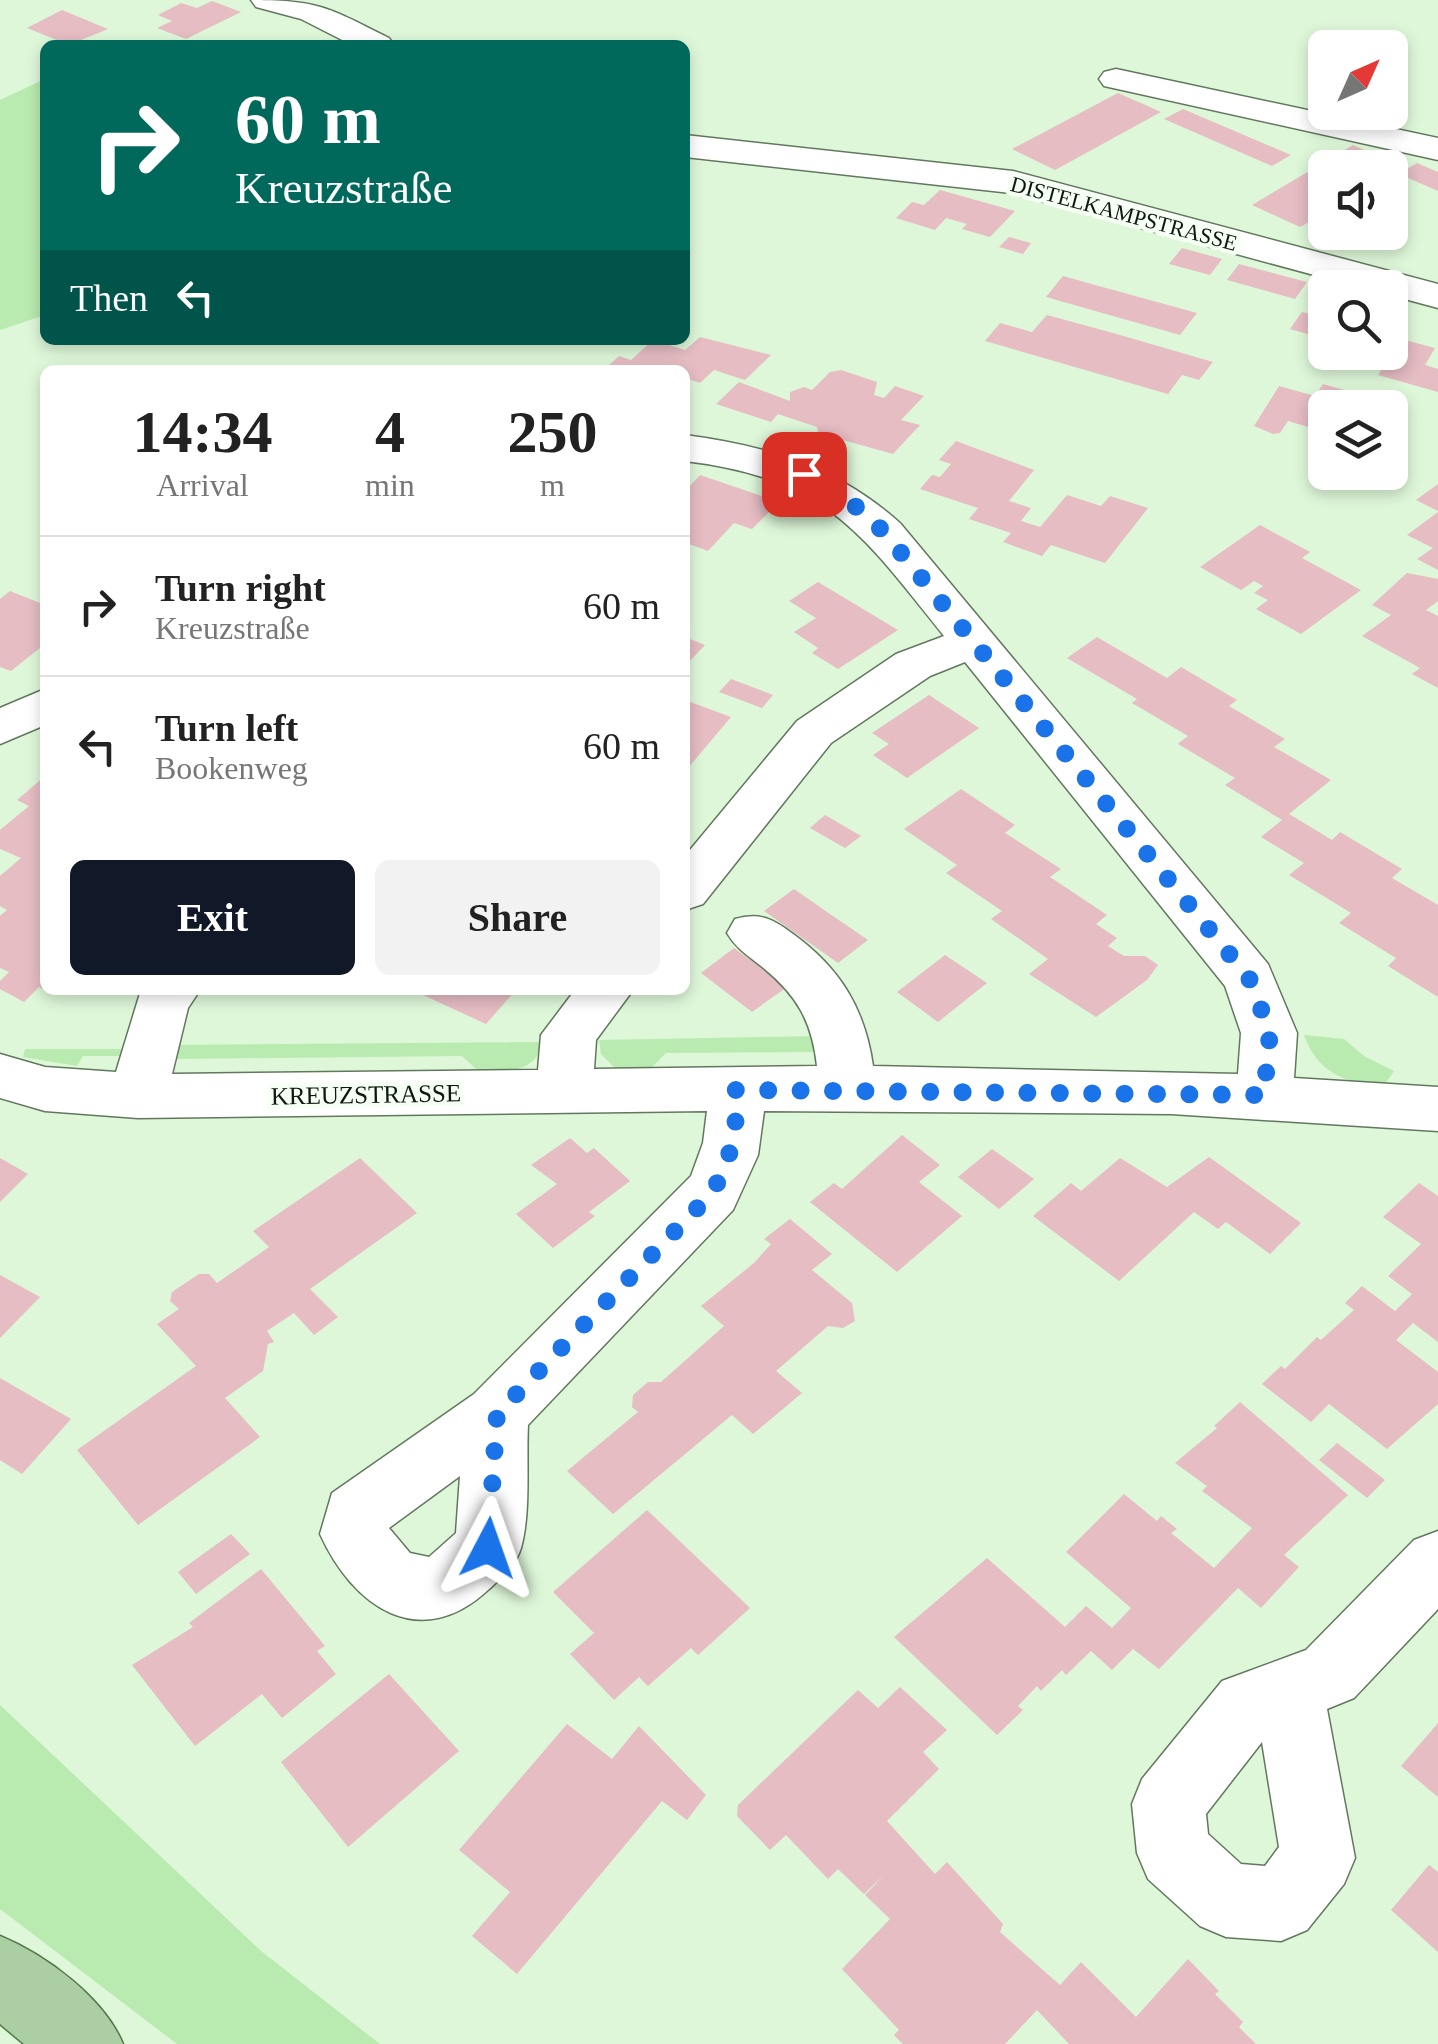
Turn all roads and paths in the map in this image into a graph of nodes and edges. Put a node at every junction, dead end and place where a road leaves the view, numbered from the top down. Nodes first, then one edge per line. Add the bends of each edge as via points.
1 (267, 0) edge
2 (367, 40) edge
3 (1116, 79) dead end
4 (690, 147) edge
5 (1438, 149) edge
6 (1438, 296) edge
7 (690, 449) edge
8 (973, 641) junction
9 (40, 708) edge
10 (0, 728) edge
11 (690, 886) edge
12 (754, 933) dead end
13 (167, 995) edge
14 (602, 995) edge
15 (0, 1076) edge
16 (848, 1088) junction
17 (735, 1090) junction
18 (564, 1091) junction
19 (1264, 1095) junction
20 (138, 1096) junction
21 (1438, 1109) edge
22 (497, 1414) dead end
23 (1438, 1562) edge
24 (1288, 1690) dead end
25 (0, 1974) edge
26 (84, 2044) edge

1 - 2 street via 313,12
3 - 5 street
4 - 6 street, DISTELKAMPSTRASSE via 1013,182
7 - 8 street via 773,462 835,488 884,532
8 - 11 street via 913,665 814,732
8 - 19 street via 1249,978 1270,1032
9 - 10 street
12 - 16 street via 812,976 830,1000 842,1031
13 - 20 street
14 - 18 street via 569,1035
15 - 20 street, KREUZSTRASSE via 45,1089
16 - 17 street, KREUZSTRASSE
16 - 19 street, KREUZSTRASSE
17 - 18 street, KREUZSTRASSE
17 - 22 street via 731,1159 712,1193
18 - 20 street, KREUZSTRASSE
19 - 21 street, KREUZSTRASSE
23 - 24 street via 1329,1675
25 - 26 main road

